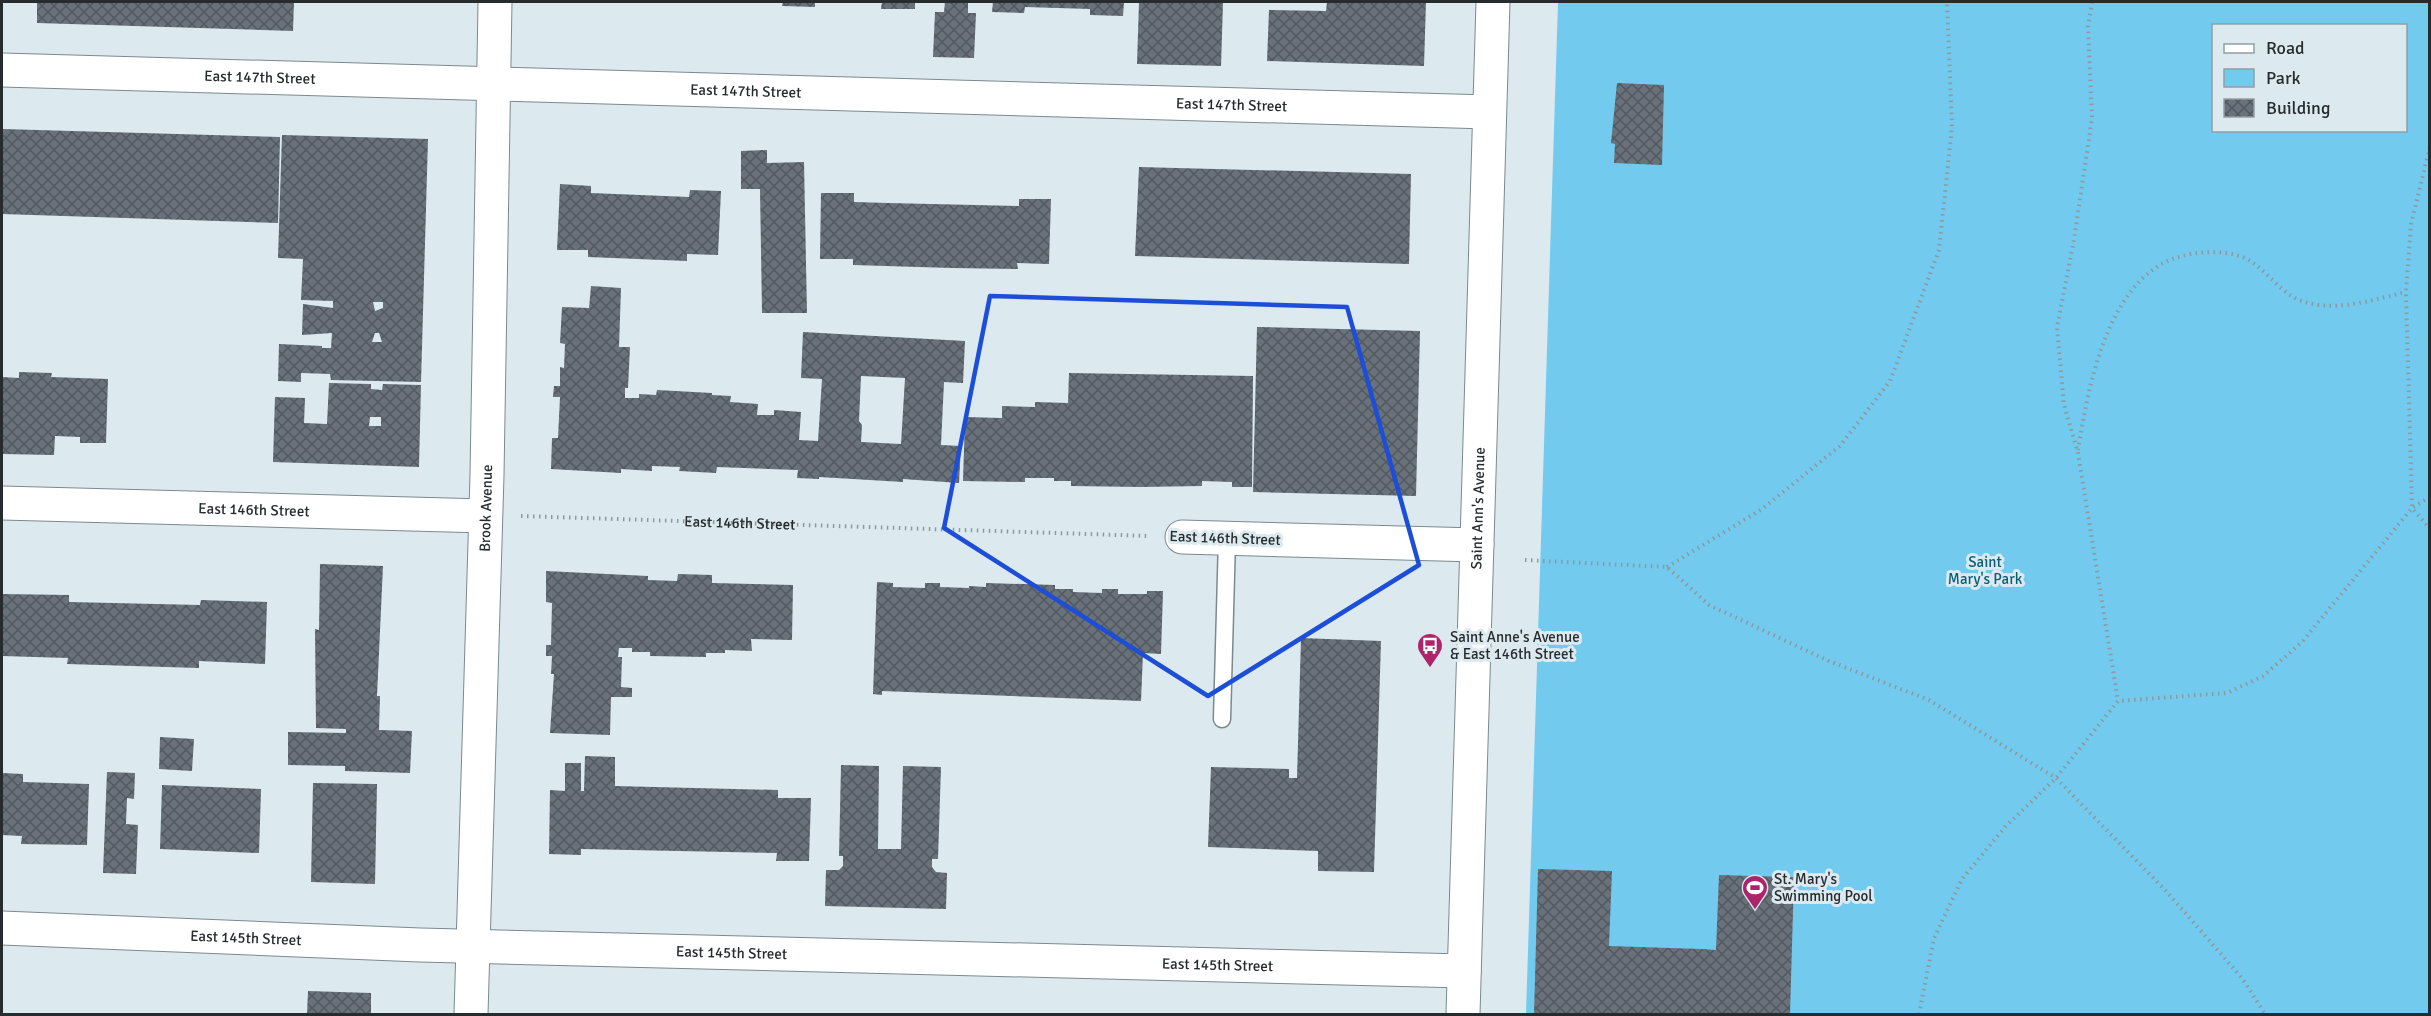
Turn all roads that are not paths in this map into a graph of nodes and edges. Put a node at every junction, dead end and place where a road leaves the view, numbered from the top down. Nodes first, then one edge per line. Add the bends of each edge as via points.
1 (495, 2) edge
2 (1493, 2) edge
3 (2, 70) edge
4 (492, 84) junction
5 (1489, 112) junction
6 (2, 503) edge
7 (485, 516) junction
8 (1182, 537) road end
9 (1227, 538) junction
10 (1477, 545) junction
11 (1222, 719) dead end
12 (2, 928) edge
13 (473, 945) junction
14 (1464, 971) junction
15 (471, 1014) edge
16 (1463, 1014) edge

1 - 4 street, Brook Avenue
2 - 5 street, Saint Ann's Avenue
3 - 4 street, East 147th Street
4 - 5 street, East 147th Street
4 - 7 street, Brook Avenue
5 - 10 street, Saint Ann's Avenue
6 - 7 street, East 146th Street
7 - 13 street, Brook Avenue
8 - 9 street, East 146th Street
9 - 10 street, East 146th Street
9 - 11 lane
10 - 14 street, Saint Ann's Avenue
12 - 13 street, East 145th Street
13 - 14 street, East 145th Street
13 - 15 street, Brook Avenue
14 - 16 street, Saint Ann's Avenue

